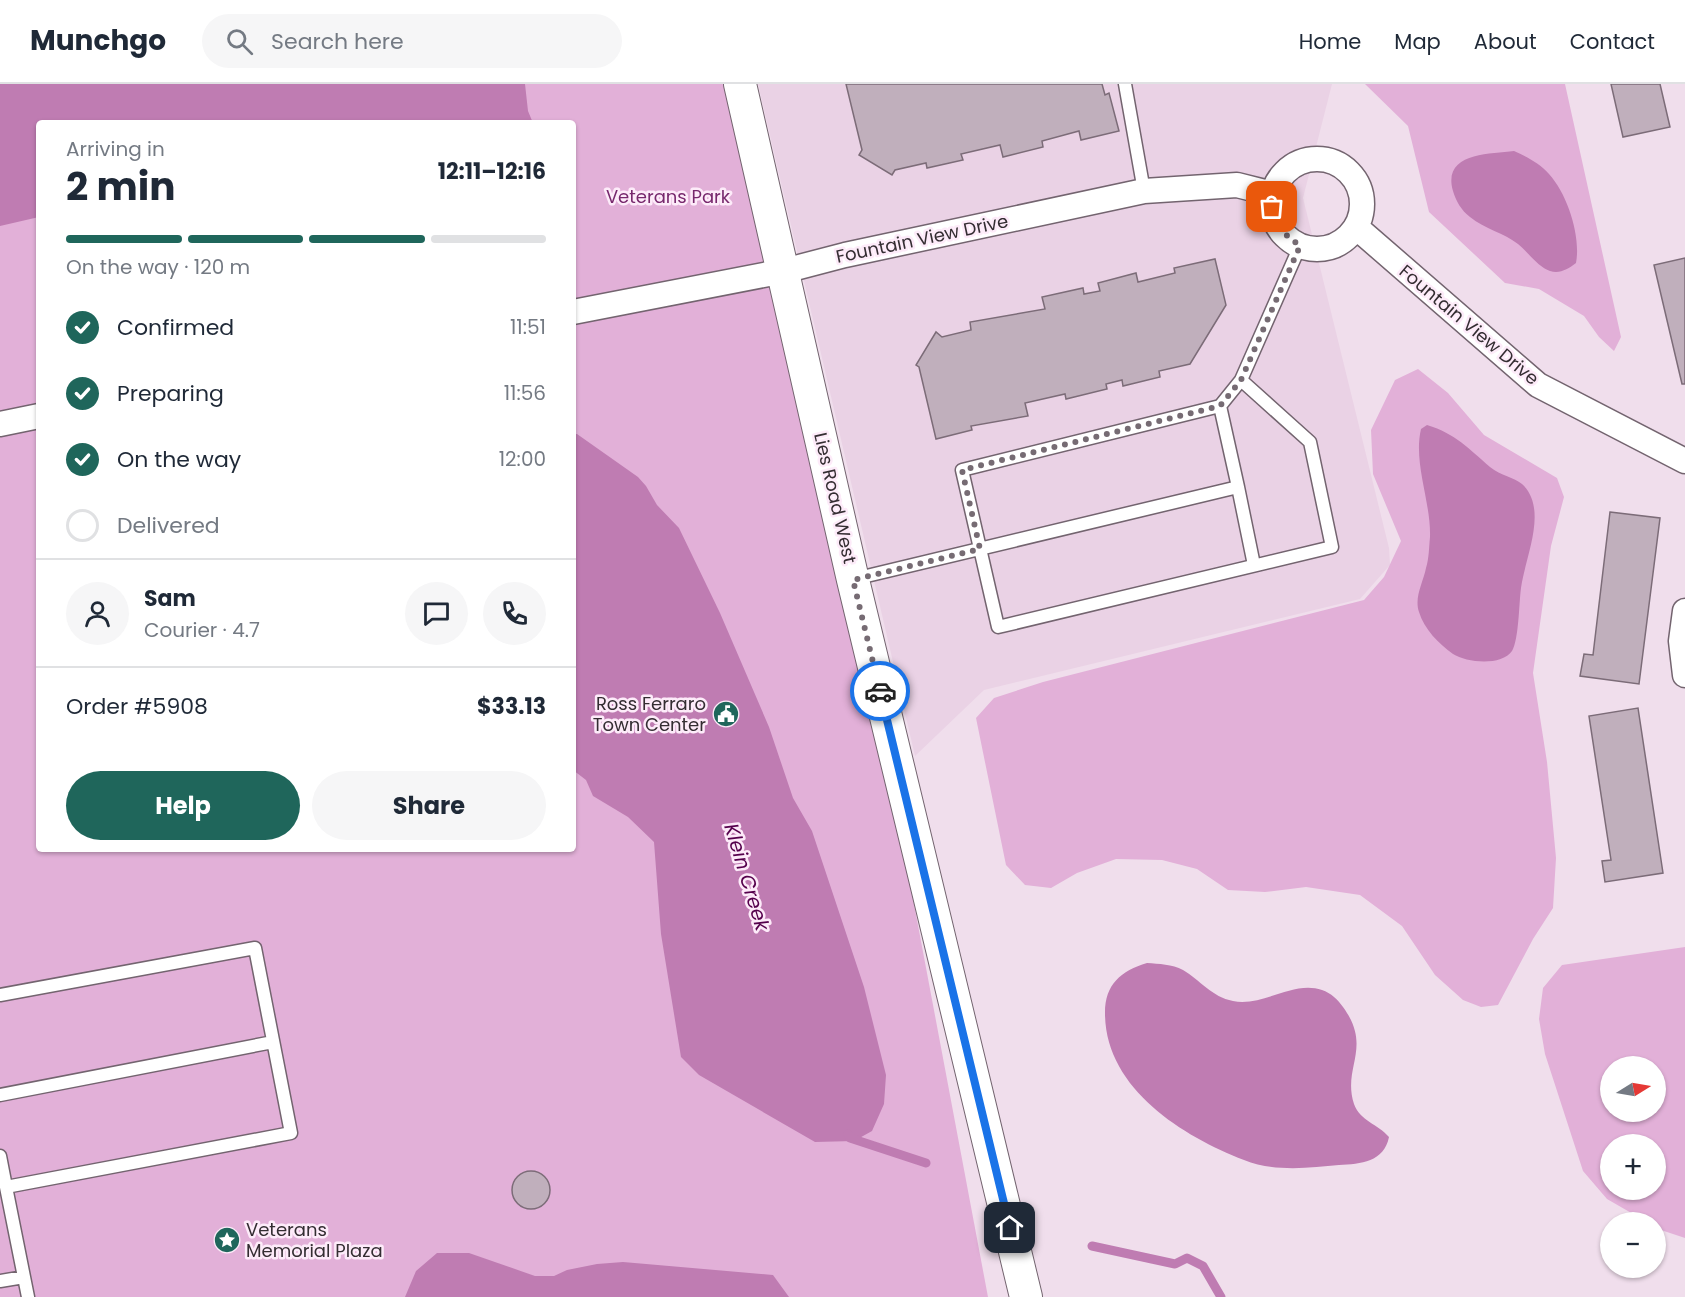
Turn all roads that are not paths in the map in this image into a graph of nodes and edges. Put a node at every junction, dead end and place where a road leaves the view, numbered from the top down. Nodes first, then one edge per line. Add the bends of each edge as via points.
1 (740, 84) edge
2 (1125, 84) edge
3 (1144, 191) junction
4 (1273, 194) junction
5 (1356, 227) junction
6 (1300, 246) junction
7 (784, 271) junction
8 (576, 311) edge
9 (1241, 380) junction
10 (1220, 406) junction
11 (36, 417) edge
12 (0, 424) edge
13 (1685, 461) edge
14 (1238, 488) junction
15 (980, 549) junction
16 (1254, 566) junction
17 (853, 580) junction
18 (1685, 611) edge
19 (1683, 641) edge
20 (1685, 675) edge
21 (0, 995) edge
22 (273, 1042) junction
23 (0, 1095) edge
24 (0, 1156) edge
25 (6, 1187) junction
26 (24, 1277) junction
27 (0, 1281) edge
28 (28, 1297) edge
29 (1026, 1297) edge

1 - 7 street, Lies Road West
2 - 3 lane
3 - 4 street, Fountain View Drive via 1237,184
3 - 7 street, Fountain View Drive
4 - 5 street via 1278,181 1299,162 1313,158 1334,162 1352,174 1359,186 1362,214
4 - 6 street via 1272,207 1280,230
5 - 6 street via 1348,237 1326,249
5 - 13 street, Fountain View Drive via 1538,385
6 - 9 lane
7 - 8 street, Fountain View Drive
7 - 17 street, Lies Road West
9 - 10 lane
9 - 16 lane via 1310,442 1332,547
10 - 14 lane
10 - 15 lane via 962,470
11 - 12 street
14 - 15 lane
14 - 16 lane
15 - 16 lane via 998,627
15 - 17 lane
17 - 29 street, Lies Road West
18 - 19 street
19 - 20 street
21 - 22 lane via 255,948
22 - 23 lane
22 - 25 lane via 291,1133
24 - 25 lane
25 - 26 lane
26 - 27 lane
26 - 28 lane

